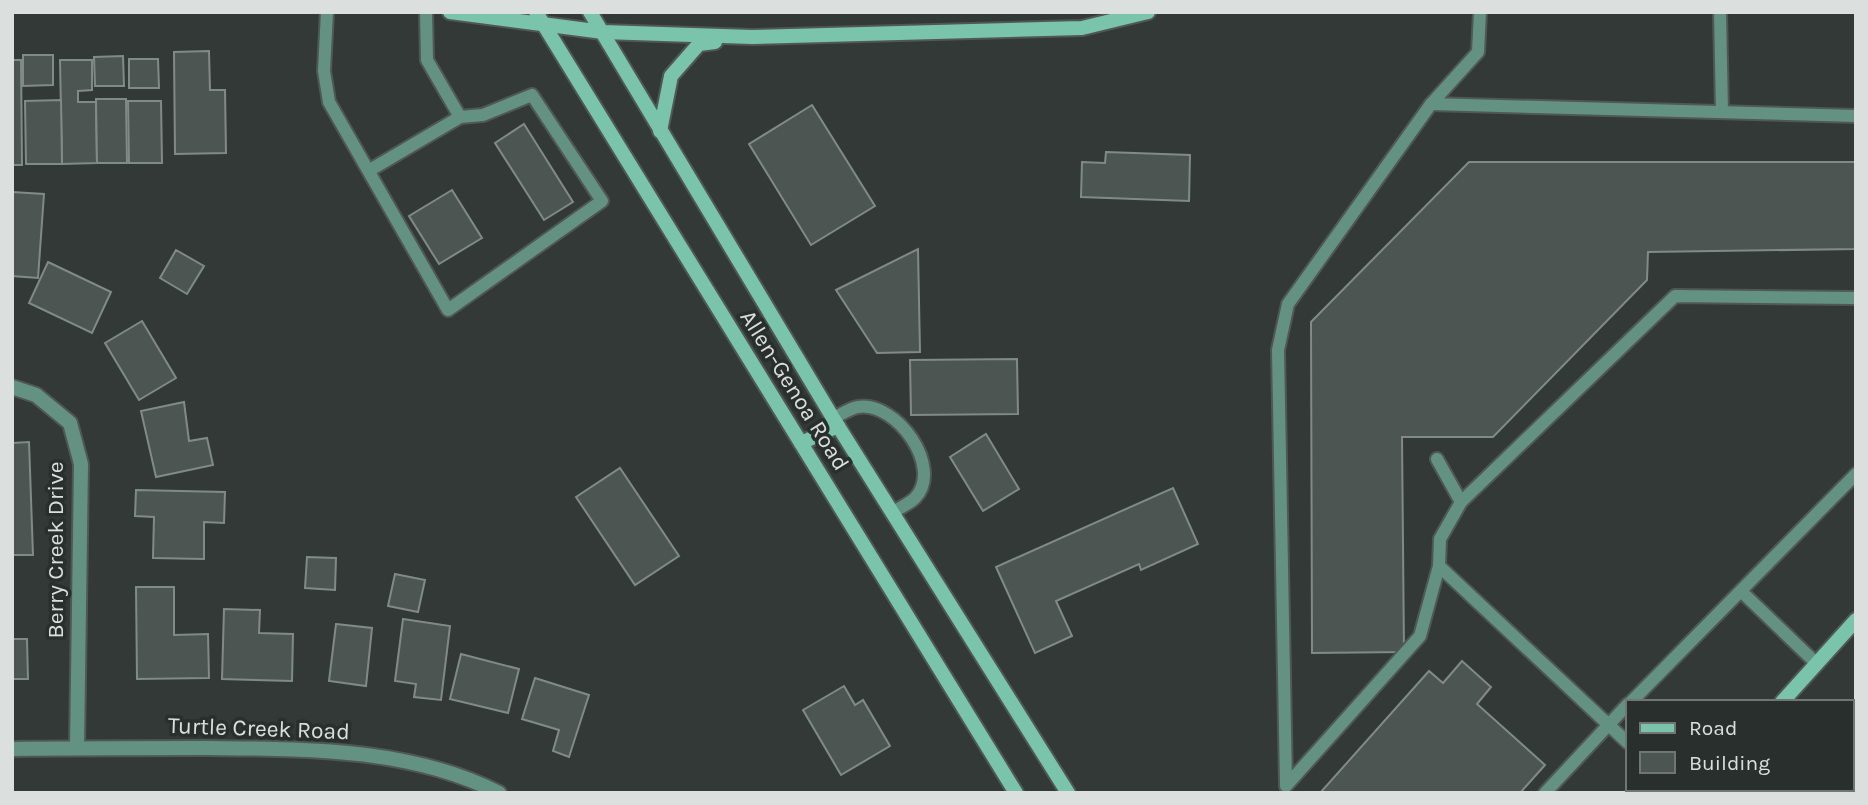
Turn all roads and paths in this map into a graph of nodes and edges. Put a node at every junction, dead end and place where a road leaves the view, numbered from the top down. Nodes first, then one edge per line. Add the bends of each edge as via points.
1 (327, 12) edge
2 (426, 12) edge
3 (450, 12) edge
4 (590, 12) edge
5 (1149, 12) edge
6 (1480, 12) edge
7 (1720, 12) edge
8 (1133, 13) edge
9 (540, 19) edge
10 (603, 32) junction
11 (752, 37) junction
12 (1431, 104) junction
13 (1722, 112) junction
14 (1856, 116) edge
15 (460, 117) junction
16 (660, 131) junction
17 (370, 170) junction
18 (1856, 298) edge
19 (12, 387) edge
20 (836, 422) junction
21 (801, 443) junction
22 (1437, 459) dead end
23 (1856, 474) edge
24 (1461, 502) junction
25 (892, 513) junction
26 (1439, 566) junction
27 (1741, 592) junction
28 (1856, 620) edge
29 (1816, 664) junction
30 (1633, 700) edge
31 (1784, 700) edge
32 (1626, 707) edge
33 (1608, 724) junction
34 (1626, 741) edge
35 (77, 748) junction
36 (12, 749) edge
37 (1285, 789) edge
38 (499, 793) edge
39 (1016, 793) edge
40 (1068, 793) edge
41 (1545, 793) edge

1 - 17 lane via 324,71 329,102
2 - 15 lane via 427,60
3 - 9 main road
4 - 10 main road, Allen-Genoa Road
5 - 8 main road
6 - 12 lane via 1478,52
7 - 13 lane
8 - 11 main road via 1082,28
9 - 10 main road
9 - 21 main road, Allen-Genoa Road
10 - 11 main road
10 - 16 main road, Allen-Genoa Road
11 - 16 main road via 699,44 671,76
12 - 13 lane
12 - 37 lane via 1288,304 1278,350
13 - 14 lane
15 - 17 lane
15 - 17 lane via 483,115 532,95 602,201 447,310
16 - 20 main road, Allen-Genoa Road
18 - 24 lane via 1675,296
19 - 35 street, Berry Creek Drive via 36,396 70,423 81,464
20 - 21 main road
20 - 25 main road, Allen-Genoa Road
20 - 25 lane via 858,407 873,409 899,421 916,442 921,487 915,498
21 - 39 main road, Allen-Genoa Road
22 - 24 lane
23 - 27 lane
24 - 26 lane via 1440,539
25 - 40 main road, Allen-Genoa Road
26 - 33 lane
26 - 37 lane via 1420,636
27 - 29 lane
27 - 30 lane
28 - 29 main road
29 - 31 main road
32 - 33 lane
33 - 34 lane
33 - 41 lane
35 - 36 street, Turtle Creek Road
35 - 38 street, Turtle Creek Road via 324,749 445,773

